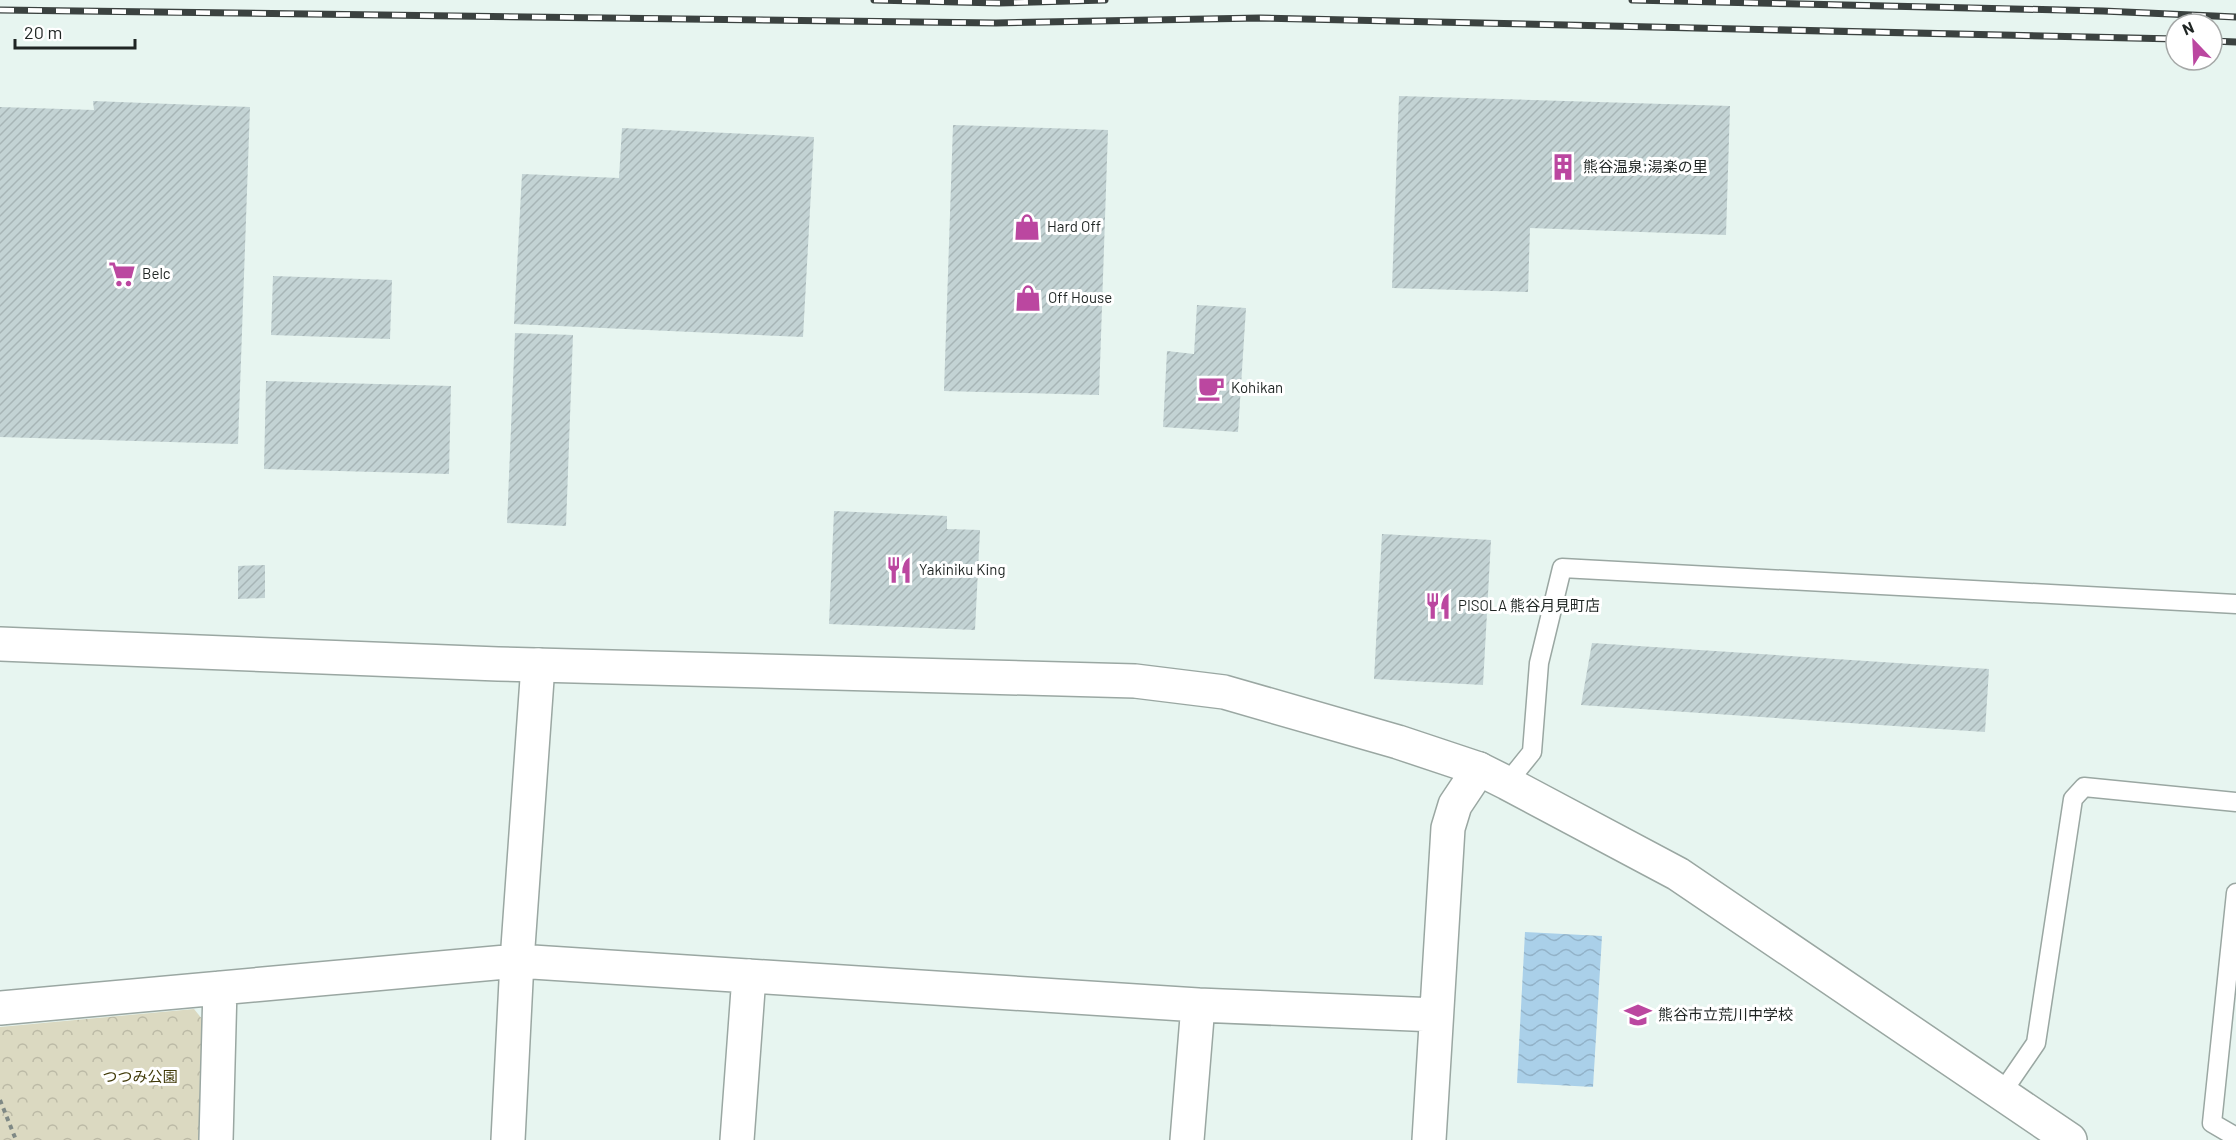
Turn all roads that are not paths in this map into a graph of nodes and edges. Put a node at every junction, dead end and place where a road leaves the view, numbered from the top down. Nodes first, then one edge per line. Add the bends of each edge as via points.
1 (2236, 604) edge
2 (0, 644) edge
3 (538, 665) junction
4 (1493, 776) junction
5 (2236, 802) edge
6 (2236, 893) edge
7 (517, 961) junction
8 (749, 976) junction
9 (220, 988) junction
10 (1198, 1005) junction
11 (0, 1008) edge
12 (1436, 1015) junction
13 (2001, 1094) junction
14 (2236, 1137) edge
15 (216, 1140) edge
16 (508, 1140) edge
17 (737, 1140) edge
18 (1187, 1140) edge
19 (1429, 1140) edge
20 (2070, 1140) edge

1 - 4 lane via 1562,568 1539,663 1532,752
2 - 3 street
3 - 4 street via 1135,681 1224,692 1334,723
3 - 7 street
4 - 12 street via 1455,805 1448,828
4 - 13 street via 1678,874
5 - 13 lane via 2084,787 2073,799 2036,1043
6 - 14 lane via 2212,1123
7 - 8 street
7 - 9 street
7 - 16 street
8 - 10 street
8 - 17 street
9 - 11 street
9 - 15 street
10 - 12 street
10 - 18 street
12 - 19 street
13 - 20 street

